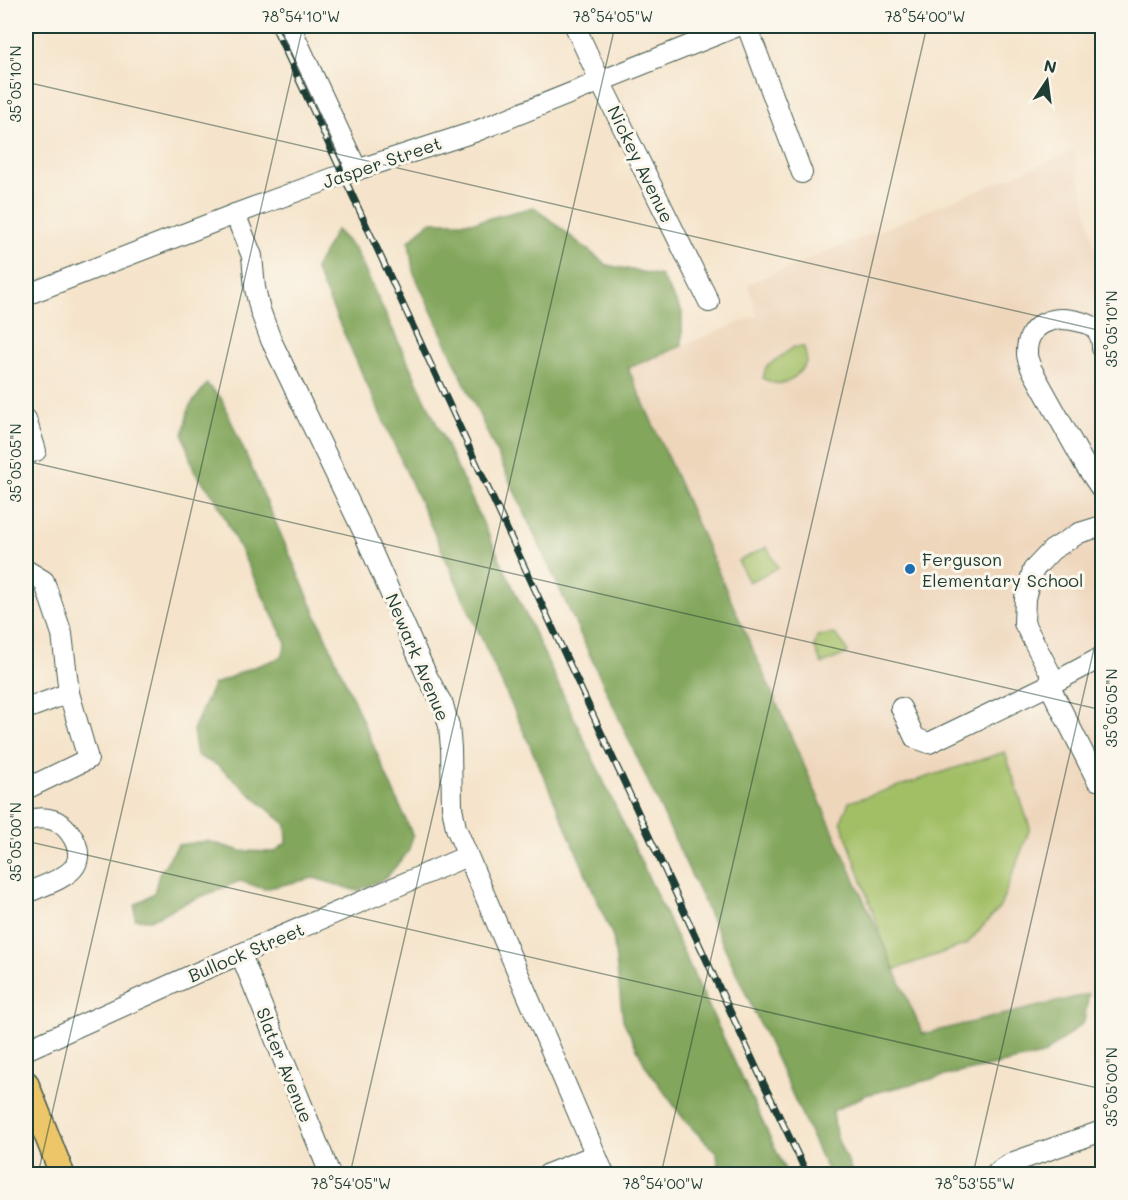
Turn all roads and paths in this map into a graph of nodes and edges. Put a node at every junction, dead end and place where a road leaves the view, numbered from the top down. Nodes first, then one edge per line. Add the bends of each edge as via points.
1 (290, 26) edge
2 (575, 26) edge
3 (738, 26) edge
4 (747, 26) edge
5 (600, 81) junction
6 (357, 170) junction
7 (802, 172) dead end
8 (235, 214) junction
9 (26, 295) edge
10 (708, 302) dead end
11 (1102, 348) edge
12 (26, 419) edge
13 (26, 454) edge
14 (1102, 490) edge
15 (1102, 526) edge
16 (26, 570) edge
17 (1102, 657) edge
18 (1052, 683) junction
19 (69, 693) junction
20 (26, 708) edge
21 (901, 708) dead end
22 (1102, 777) edge
23 (26, 789) edge
24 (26, 821) edge
25 (467, 856) junction
26 (26, 893) edge
27 (241, 955) junction
28 (26, 1050) edge
29 (27, 1090) edge
30 (1102, 1131) edge
31 (595, 1155) junction
32 (62, 1174) edge
33 (330, 1174) edge
34 (548, 1174) edge
35 (604, 1174) edge
36 (996, 1174) edge

1 - 6 street
2 - 5 street, Nickey Avenue
3 - 5 street, Jasper Street
4 - 7 street
5 - 6 street, Jasper Street via 474,132
5 - 10 street, Nickey Avenue
6 - 8 street, Jasper Street
8 - 9 street, Jasper Street
8 - 25 street, Newark Avenue via 252,256 255,288 271,340 443,705 451,748 452,807
11 - 14 street via 1096,329 1068,318 1050,320 1036,328 1027,355 1036,378
12 - 13 street via 36,451
15 - 18 street via 1079,533 1052,550 1033,570 1025,598 1024,623
16 - 19 street via 44,580 48,591 62,634
17 - 18 street
18 - 21 street via 929,743 915,738
18 - 22 street via 1097,780
19 - 20 street
19 - 23 street via 88,759
24 - 26 street via 38,817 55,820 74,839 78,853 75,866 62,878
25 - 27 street, Bullock Street
25 - 31 street, Newark Avenue
27 - 28 street, Bullock Street
27 - 33 street, Slater Avenue
29 - 32 main road
30 - 36 street via 1014,1162
31 - 34 street
31 - 35 street, Newark Avenue

